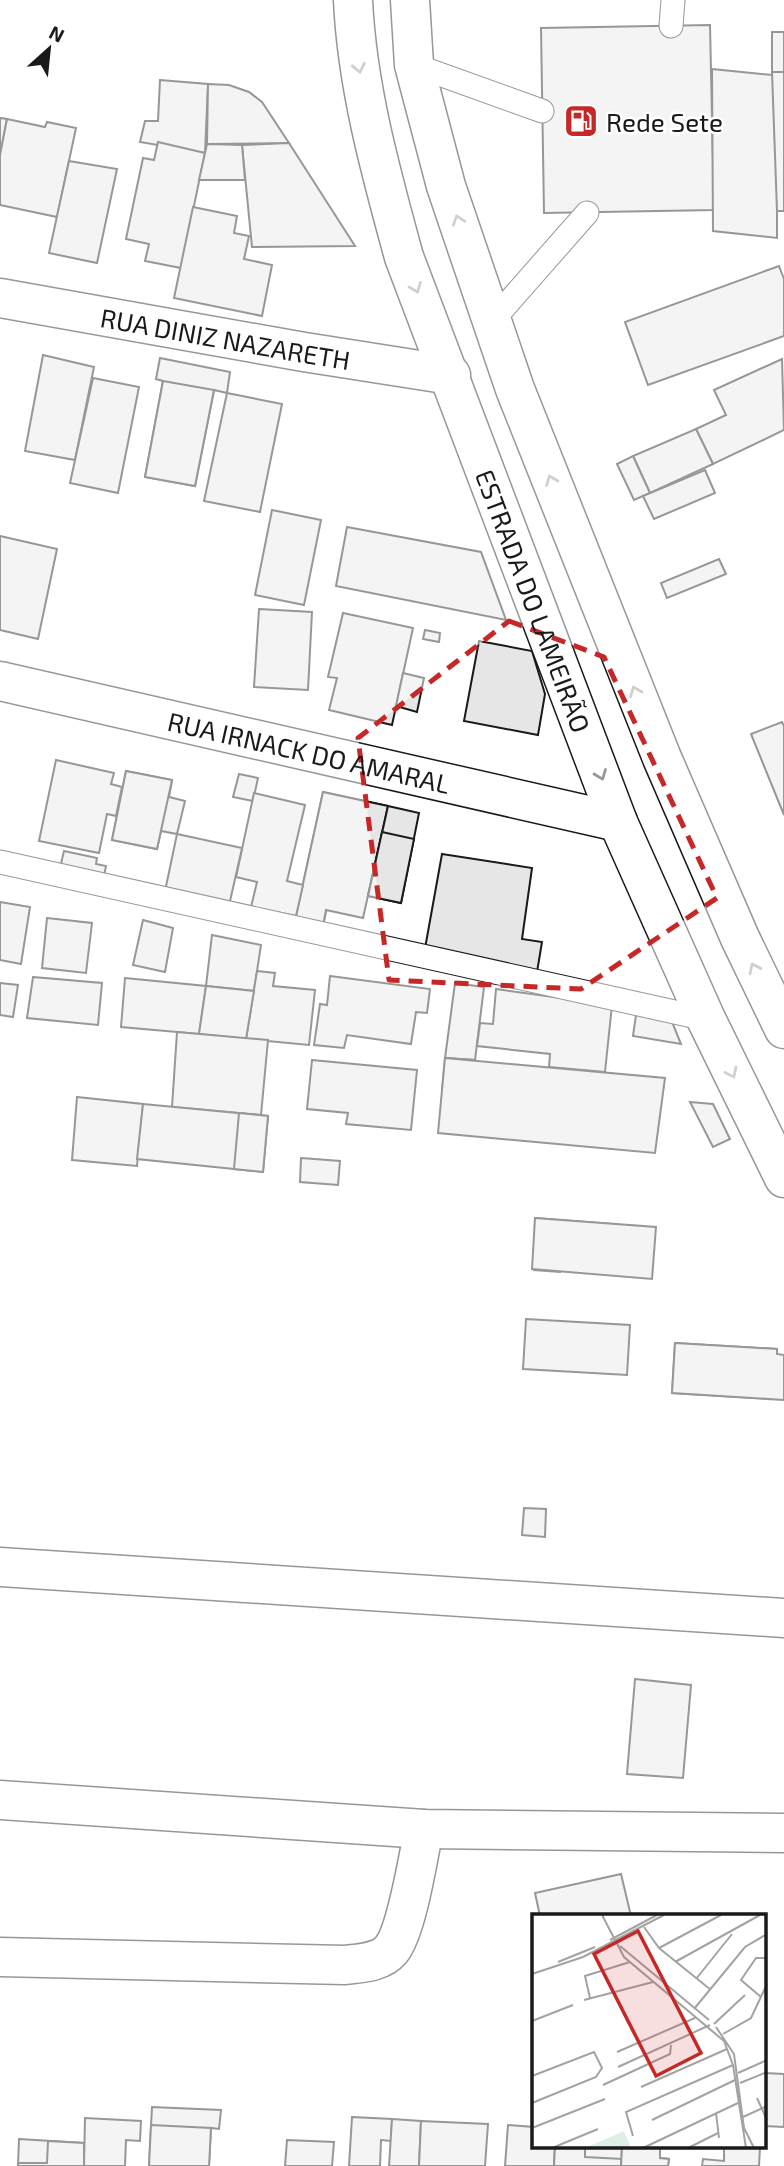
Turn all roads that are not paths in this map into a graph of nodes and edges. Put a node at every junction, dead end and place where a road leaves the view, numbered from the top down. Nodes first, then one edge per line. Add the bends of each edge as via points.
1 (353, 0) edge
2 (410, 0) edge
3 (673, 0) edge
4 (671, 26) dead end
5 (414, 65) junction
6 (542, 111) dead end
7 (587, 213) dead end
8 (0, 298) edge
9 (492, 321) junction
10 (451, 374) junction
11 (0, 681) edge
12 (618, 822) junction
13 (0, 862) edge
14 (706, 1019) junction
15 (784, 1029) edge
16 (784, 1178) edge
17 (0, 1567) edge
18 (784, 1618) edge
19 (0, 1800) edge
20 (425, 1829) junction
21 (784, 1833) edge
22 (0, 1957) edge

1 -> 10 street, ESTRADA DO LAMEIRÃO via 355,47 384,182 404,257
2 - 5 street
3 - 4 lane
5 - 6 lane
9 -> 5 street via 446,186
7 - 9 lane
8 - 10 street, RUA DINIZ NAZARETH
15 -> 9 street via 662,758
10 -> 12 street, ESTRADA DO LAMEIRÃO
11 - 12 street, RUA IRNACK DO AMARAL
12 - 14 street, ESTRADA DO LAMEIRÃO
13 - 14 lane
14 -> 16 street, ESTRADA DO LAMEIRÃO
17 - 18 street
19 - 20 street
20 - 21 street
20 - 22 street via 401,1932 391,1951 373,1962

